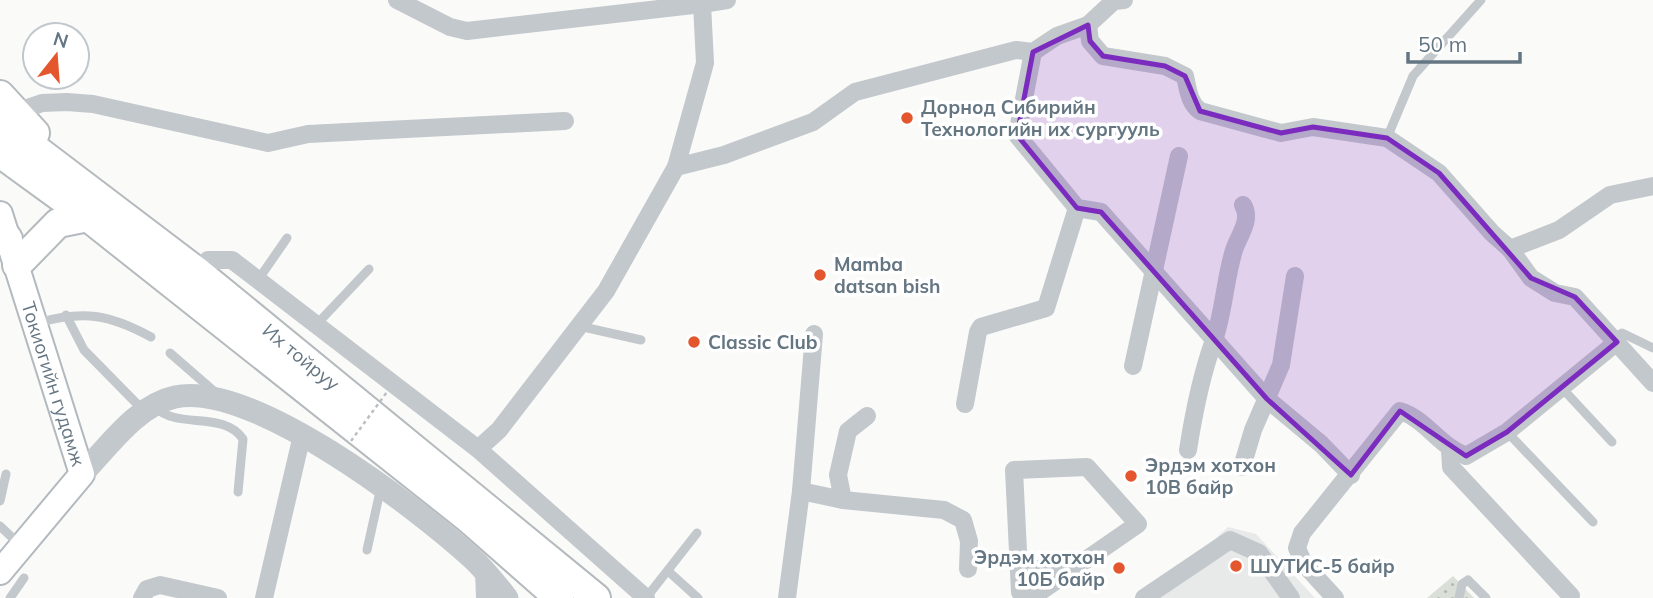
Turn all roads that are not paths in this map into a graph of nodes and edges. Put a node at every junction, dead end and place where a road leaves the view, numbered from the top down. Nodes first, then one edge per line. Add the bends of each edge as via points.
1 (397, 0) edge
2 (1114, 0) edge
3 (1124, 0) edge
4 (1481, 0) edge
5 (715, 1) edge
6 (1088, 24) junction
7 (1034, 52) junction
8 (5, 110) edge
9 (565, 121) dead end
10 (1387, 138) junction
11 (0, 153) edge
12 (1179, 156) dead end
13 (676, 167) junction
14 (1653, 186) edge
15 (1243, 205) dead end
16 (1077, 208) junction
17 (88, 217) junction
18 (5, 236) edge
19 (287, 238) dead end
20 (1510, 249) junction
21 (369, 269) dead end
22 (199, 273) junction
23 (1154, 273) junction
24 (1296, 276) dead end
25 (258, 280) junction
26 (66, 315) junction
27 (35, 324) junction
28 (316, 325) junction
29 (579, 326) junction
30 (814, 334) dead end
31 (151, 337) dead end
32 (641, 340) dead end
33 (1214, 340) junction
34 (1615, 341) junction
35 (1653, 348) edge
36 (170, 353) dead end
37 (1133, 366) dead end
38 (1653, 383) edge
39 (1560, 387) junction
40 (1268, 399) junction
41 (223, 400) junction
42 (965, 404) dead end
43 (149, 409) junction
44 (867, 416) dead end
45 (1507, 432) junction
46 (302, 435) junction
47 (1612, 442) dead end
48 (478, 449) junction
49 (1188, 450) dead end
50 (1450, 450) junction
51 (1242, 467) dead end
52 (6, 474) dead end
53 (82, 474) junction
54 (1351, 475) junction
55 (382, 487) junction
56 (801, 491) junction
57 (238, 492) dead end
58 (843, 500) junction
59 (0, 501) edge
60 (1593, 522) dead end
61 (0, 526) edge
62 (697, 533) dead end
63 (22, 546) junction
64 (367, 550) dead end
65 (1018, 563) junction
66 (968, 569) dead end
67 (1075, 569) junction
68 (484, 570) junction
69 (667, 571) junction
70 (0, 572) edge
71 (24, 578) dead end
72 (1571, 596) dead end
73 (10, 598) edge
74 (142, 598) edge
75 (218, 598) edge
76 (264, 598) edge
77 (485, 598) edge
78 (507, 598) edge
79 (559, 598) edge
80 (596, 598) edge
81 (646, 598) edge
82 (698, 598) edge
83 (787, 598) edge
84 (1024, 598) edge
85 (1031, 598) edge
86 (1144, 598) edge
87 (1291, 598) edge
88 (1335, 598) edge
89 (1459, 598) edge
90 (1486, 598) edge

1 - 5 street via 467,31
2 - 3 street
2 - 6 street
4 - 10 lane via 1413,76
5 - 13 street via 705,63
6 - 7 street via 1057,36
6 - 10 street via 1090,41 1103,56 1164,66 1185,76 1189,96 1200,111 1281,133 1312,127
7 - 13 street via 1016,50 855,92 813,122 724,155
7 - 16 street via 1017,135
8 - 9 street via 42,103 93,104 268,143 308,134
8 - 22 main road, Их тойруу via 83,187
10 - 20 street via 1439,173
11 - 17 main road, Их тойруу
12 - 23 street
13 - 29 street via 606,291
14 - 20 street via 1610,195 1559,230
15 - 33 street via 1247,211 1244,229 1234,248
16 - 23 street via 1101,212
16 - 42 street via 1046,308 981,327 978,332
17 - 18 main road
17 - 79 main road, Их тойруу via 468,518
18 - 27 main road, Токиогийн гудамж
19 - 25 lane
20 - 34 street via 1531,278 1555,293 1575,297
21 - 28 lane
22 - 25 street via 208,260 232,260
22 - 80 main road, Их тойруу
23 - 33 street
23 - 37 street
24 - 40 street via 1285,347
25 - 28 street
26 - 27 lane
26 - 31 lane via 99,315
26 - 43 lane via 84,351
27 - 53 main road, Токиогийн гудамж
28 - 48 street
29 - 32 lane
29 - 48 street via 499,430
30 - 56 street
33 - 40 street
33 - 49 street via 1198,387
34 - 35 lane via 1622,332
34 - 38 street
34 - 39 street
36 - 41 lane
39 - 45 street
39 - 47 lane
40 - 51 street via 1246,446
40 - 54 street
41 - 43 street via 176,397
41 - 46 street
43 - 53 street
43 - 57 lane via 224,425 239,433 243,439
44 - 58 street via 848,431 838,475
45 - 50 street via 1466,456
45 - 60 lane
46 - 55 street
46 - 76 street
48 - 81 street
50 - 54 street via 1413,415 1400,411
50 - 72 street via 1451,467
52 - 59 lane
53 - 63 main road, Токиогийн гудамж
54 - 88 street via 1302,533 1297,548 1304,564
55 - 64 lane
55 - 68 street
56 - 58 street
56 - 83 street
58 - 66 street via 944,510 963,520 969,541
61 - 63 lane
62 - 69 lane
63 - 70 main road, Токиогийн гудамж
65 - 67 lane
65 - 67 street via 1014,470 1087,467 1138,524
65 - 84 street
67 - 85 street
68 - 77 street
68 - 78 street
69 - 81 lane
69 - 82 lane
71 - 73 lane
74 - 75 street via 147,589 160,585
86 - 87 street via 1230,540 1259,554
89 - 90 lane via 1462,584 1468,580

